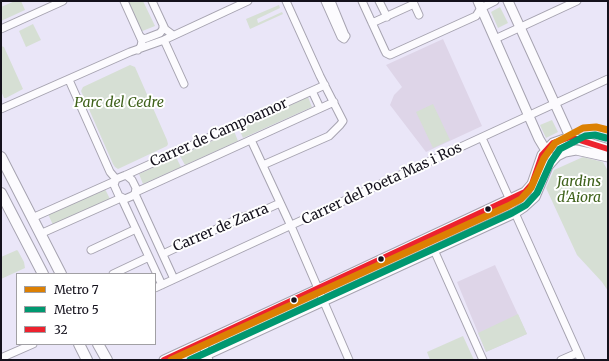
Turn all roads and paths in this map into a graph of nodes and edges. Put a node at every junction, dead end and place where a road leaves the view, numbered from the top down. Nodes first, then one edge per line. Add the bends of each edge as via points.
1 (63, 1) edge
2 (124, 1) edge
3 (162, 1) edge
4 (248, 1) edge
5 (286, 1) edge
6 (325, 1) edge
7 (330, 1) edge
8 (362, 1) edge
9 (379, 1) edge
10 (495, 1) edge
11 (508, 1) edge
12 (577, 1) edge
13 (153, 3) edge
14 (479, 5) edge
15 (419, 15) dead end
16 (386, 17) junction
17 (372, 23) junction
18 (163, 26) junction
19 (520, 27) junction
20 (1, 29) edge
21 (173, 35) junction
22 (140, 36) junction
23 (494, 39) junction
24 (164, 40) junction
25 (138, 50) junction
26 (608, 79) edge
27 (69, 80) junction
28 (184, 84) dead end
29 (325, 85) junction
30 (312, 91) junction
31 (334, 102) junction
32 (555, 104) junction
33 (320, 108) junction
34 (1, 109) edge
35 (529, 116) junction
36 (570, 137) junction
37 (482, 138) junction
38 (251, 140) junction
39 (608, 149) edge
40 (545, 150) junction
41 (561, 154) junction
42 (1, 157) edge
43 (608, 157) edge
44 (263, 165) junction
45 (126, 175) junction
46 (115, 180) junction
47 (1, 193) edge
48 (135, 193) junction
49 (122, 198) junction
50 (510, 200) junction
51 (280, 203) junction
52 (515, 213) junction
53 (32, 218) junction
54 (17, 225) junction
55 (291, 226) junction
56 (136, 229) junction
57 (40, 234) junction
58 (429, 238) junction
59 (24, 239) junction
60 (91, 250) dead end
61 (434, 250) junction
62 (162, 254) junction
63 (149, 257) junction
64 (42, 273) edge
65 (60, 273) edge
66 (115, 273) edge
67 (154, 273) edge
68 (174, 280) junction
69 (158, 287) edge
70 (318, 290) junction
71 (324, 302) junction
72 (212, 338) junction
73 (31, 345) edge
74 (80, 345) edge
75 (98, 345) edge
76 (577, 352) junction
77 (12, 357) edge
78 (207, 357) edge
79 (1, 358) edge
80 (87, 360) edge
81 (106, 360) edge
82 (164, 360) edge
83 (195, 360) edge
84 (349, 360) edge
85 (483, 360) edge
86 (561, 360) edge
87 (581, 360) edge

1 - 20 street
2 - 22 street
3 - 13 street
4 - 21 street
5 - 29 street
6 - 7 street via 344,39 346,34
8 - 17 street
9 - 16 street
10 - 14 street
11 - 19 street
12 - 19 street
13 - 18 street
14 - 17 street via 476,16 390,55 386,53
14 - 23 street
15 - 16 street via 414,4
16 - 17 street
18 - 21 street
18 - 22 street via 160,32 148,38
19 - 23 street
19 - 32 street
21 - 24 street
22 - 25 street via 142,43
23 - 35 street
24 - 25 street
24 - 28 street
25 - 27 street
26 - 32 street, Carrer del Poeta Mas i Ros
27 - 34 street
27 - 46 street
29 - 30 street, Carrer de Campoamor
29 - 31 street
30 - 33 street
30 - 45 street, Carrer de Campoamor
31 - 33 street, Carrer de Campoamor
31 - 44 street via 343,121 331,134
32 - 35 street, Carrer del Poeta Mas i Ros
32 - 36 street
33 - 38 street, Carrer de Campoamor
35 - 37 street, Carrer del Poeta Mas i Ros
35 - 40 street
36 - 39 street
36 - 40 street via 553,143
36 - 41 street via 570,144
37 - 50 street
37 - 55 street, Carrer del Poeta Mas i Ros
38 - 44 street
38 - 48 street, Carrer de Campoamor
40 - 41 street via 549,154
40 - 50 street via 532,184 525,192
41 - 43 street via 570,150
41 - 52 street via 548,166 535,197
42 - 53 main road
44 - 51 street
45 - 46 street
45 - 48 street via 135,186
46 - 49 street via 114,187
46 - 53 street
47 - 54 main road
48 - 49 street via 129,198
48 - 62 street
49 - 56 street
49 - 57 street
50 - 58 street
51 - 55 street
51 - 62 street, Carrer de Zarra via 242,217
52 - 61 street
52 - 76 street
53 - 54 main road via 26,218
53 - 57 main road
54 - 59 main road
55 - 68 street, Carrer del Poeta Mas i Ros
55 - 70 street
56 - 60 street
56 - 63 street
57 - 59 main road via 30,241
57 - 65 main road
58 - 61 street
58 - 70 street
59 - 64 main road
61 - 71 street
61 - 85 street
62 - 68 street
63 - 66 street
63 - 67 street
68 - 69 street, Carrer del Poeta Mas i Ros
70 - 71 street
70 - 72 street
71 - 78 street
71 - 84 street
72 - 78 street via 204,346
72 - 82 street
73 - 77 street
74 - 80 main road
75 - 81 main road
76 - 86 street
76 - 87 street
77 - 79 street
78 - 83 street

